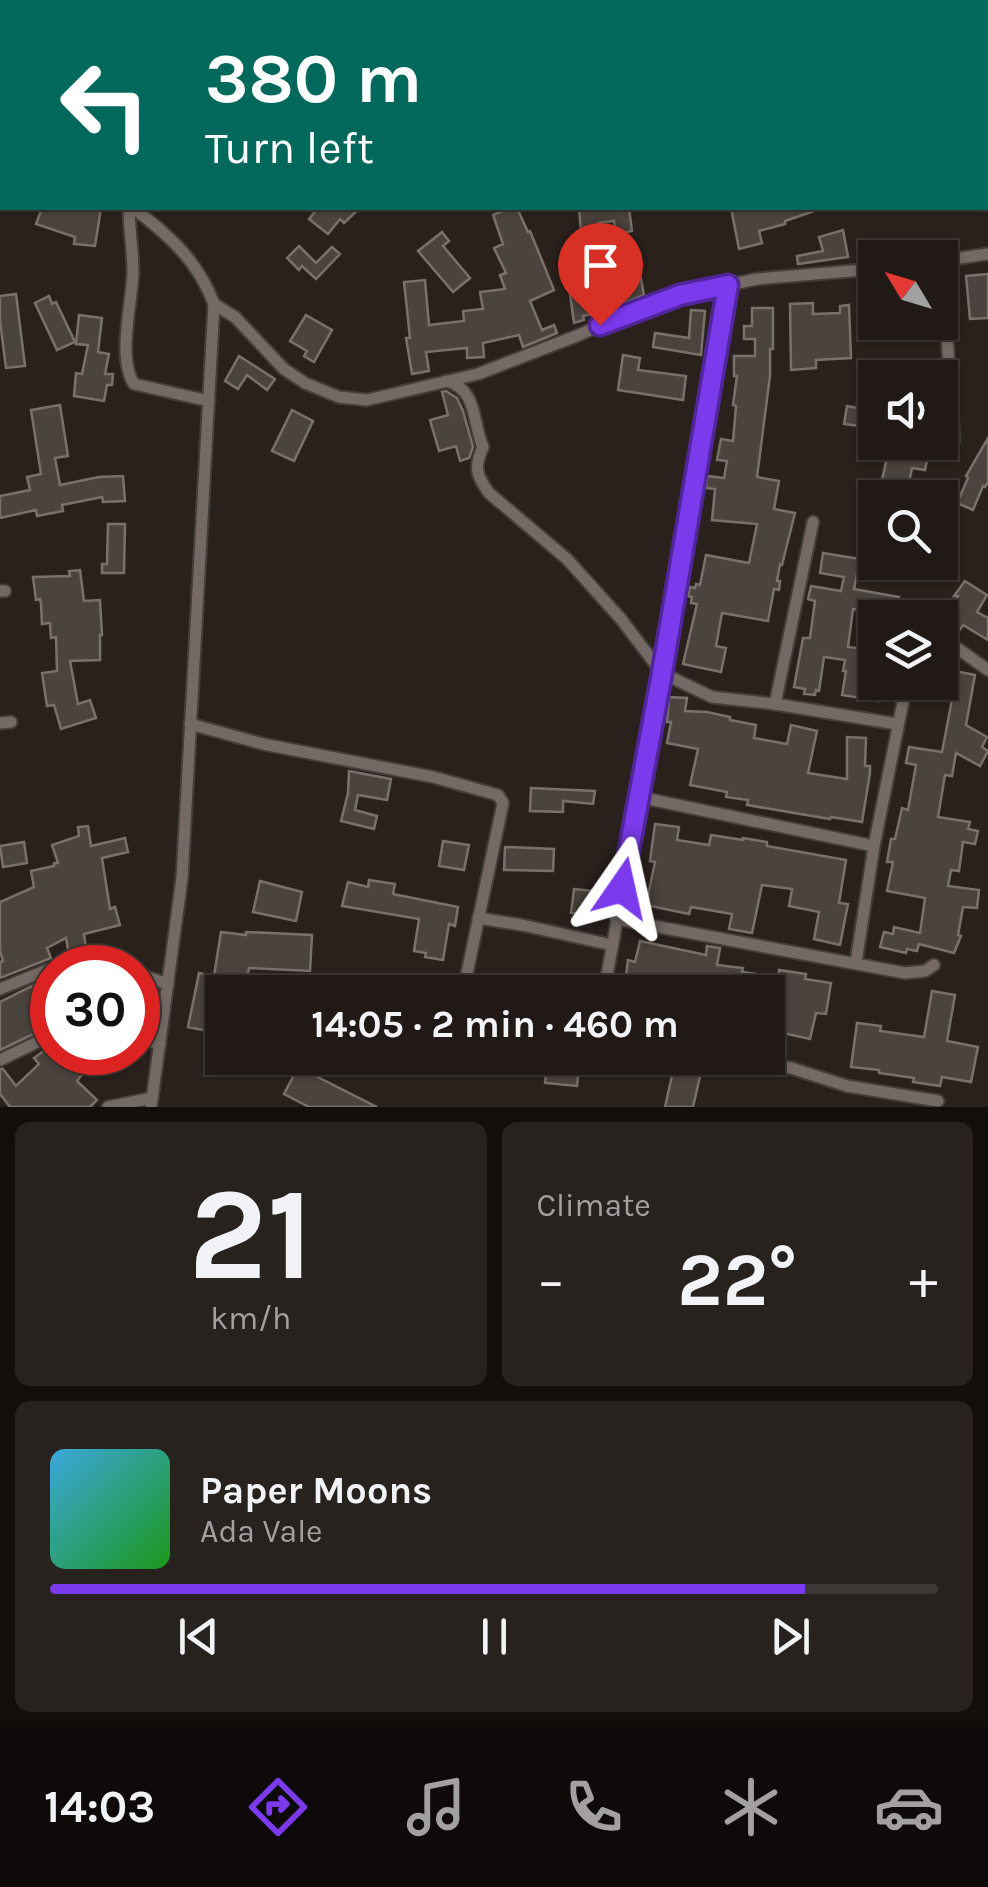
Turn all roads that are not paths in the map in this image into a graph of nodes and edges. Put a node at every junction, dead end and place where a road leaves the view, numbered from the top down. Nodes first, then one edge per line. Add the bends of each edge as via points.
1 (131, 210) edge
2 (148, 212) edge
3 (988, 254) edge
4 (958, 258) edge
5 (858, 270) edge
6 (728, 285) junction
7 (214, 304) junction
8 (235, 317) junction
9 (214, 331) junction
10 (446, 381) junction
11 (208, 400) junction
12 (813, 522) dead end
13 (958, 649) edge
14 (988, 670) edge
15 (662, 673) junction
16 (903, 700) edge
17 (775, 704) junction
18 (190, 724) junction
19 (898, 724) junction
20 (638, 797) junction
21 (874, 846) junction
22 (478, 918) junction
23 (616, 919) junction
24 (612, 945) junction
25 (856, 962) junction
26 (934, 965) dead end
27 (466, 975) edge
28 (607, 975) edge
29 (30, 977) edge
30 (160, 981) edge
31 (168, 984) junction
32 (0, 989) edge
33 (160, 1044) edge
34 (30, 1045) edge
35 (0, 1060) edge
36 (785, 1067) edge
37 (156, 1075) edge
38 (152, 1102) edge
39 (938, 1102) dead end
40 (108, 1107) edge

1 - 11 street via 130,379
2 - 7 street via 185,251
3 - 4 street
5 - 6 street
6 - 10 street via 680,295
6 - 15 street
7 - 8 street
7 - 9 street
8 - 9 street
8 - 10 street via 284,369 339,398 367,400
9 - 11 street
10 - 15 street via 458,384 473,404 483,447 476,462 489,493 567,559
11 - 18 street
12 - 17 street
13 - 14 street
15 - 17 street via 712,697
15 - 20 street
16 - 19 street
17 - 19 street
18 - 22 street via 498,795 503,803
18 - 31 street via 182,878
19 - 21 street
20 - 21 street
20 - 23 street
21 - 25 street
22 - 24 street
22 - 27 street
23 - 24 street
23 - 25 street
24 - 28 street
25 - 26 street via 905,973
29 - 32 street
30 - 31 street
31 - 33 street
34 - 35 street
36 - 39 street
37 - 38 street
38 - 40 street

